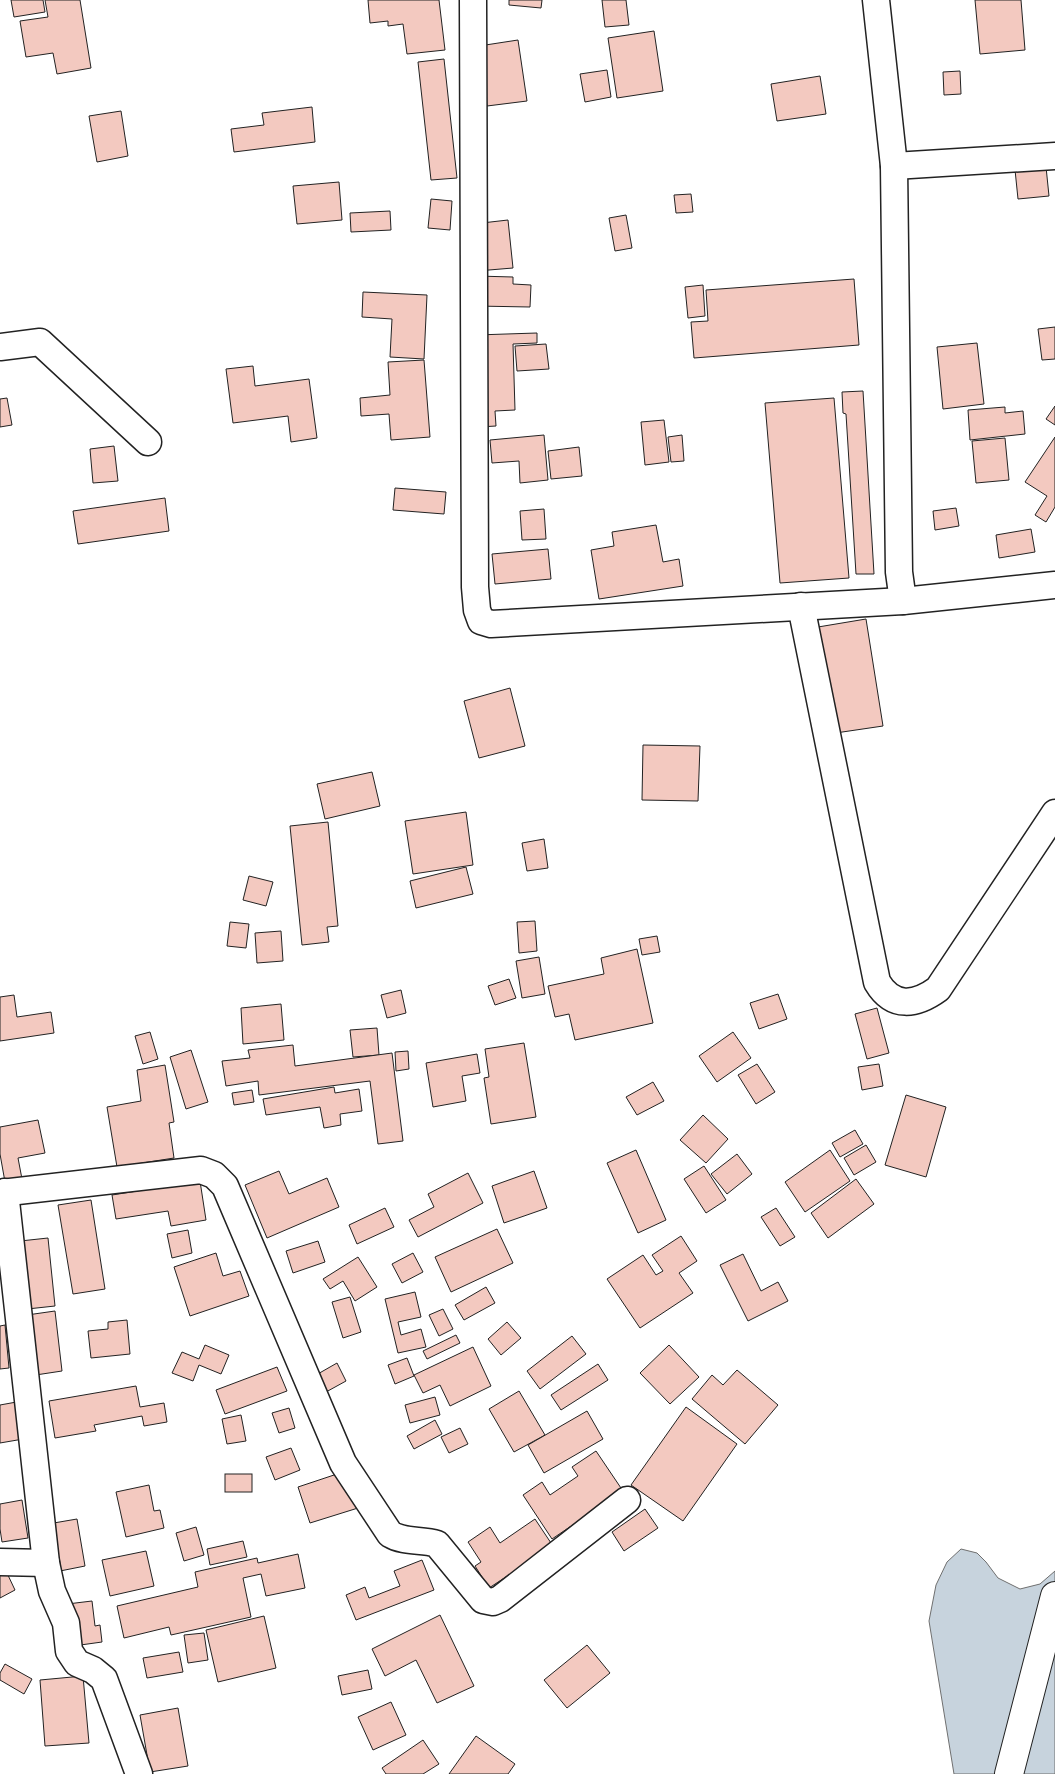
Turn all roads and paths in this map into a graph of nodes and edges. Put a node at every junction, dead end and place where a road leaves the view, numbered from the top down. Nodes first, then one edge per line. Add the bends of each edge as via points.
1 (473, 0) edge
2 (876, 0) edge
3 (1055, 156) edge
4 (894, 166) junction
5 (0, 347) edge
6 (148, 442) dead end
7 (1055, 585) edge
8 (903, 601) junction
9 (801, 606) junction
10 (1055, 813) edge
11 (2, 1193) edge
12 (627, 1500) dead end
13 (0, 1562) edge
14 (46, 1563) junction
15 (1055, 1596) edge
16 (139, 1774) edge
17 (1009, 1774) edge

1 - 9 street via 475,587 481,620 491,624
2 - 4 street
3 - 4 street
4 - 8 street via 899,572
5 - 6 street via 40,342
7 - 8 street
8 - 9 street
9 - 10 street via 877,982 890,998 909,1002 938,990
11 - 12 street via 201,1170 214,1175 225,1186 342,1463 390,1534 399,1540 437,1544 483,1600 493,1602 500,1599
11 - 14 street
13 - 14 street
14 - 16 street via 52,1591 66,1623 68,1651 77,1663 104,1679
15 - 17 main road

